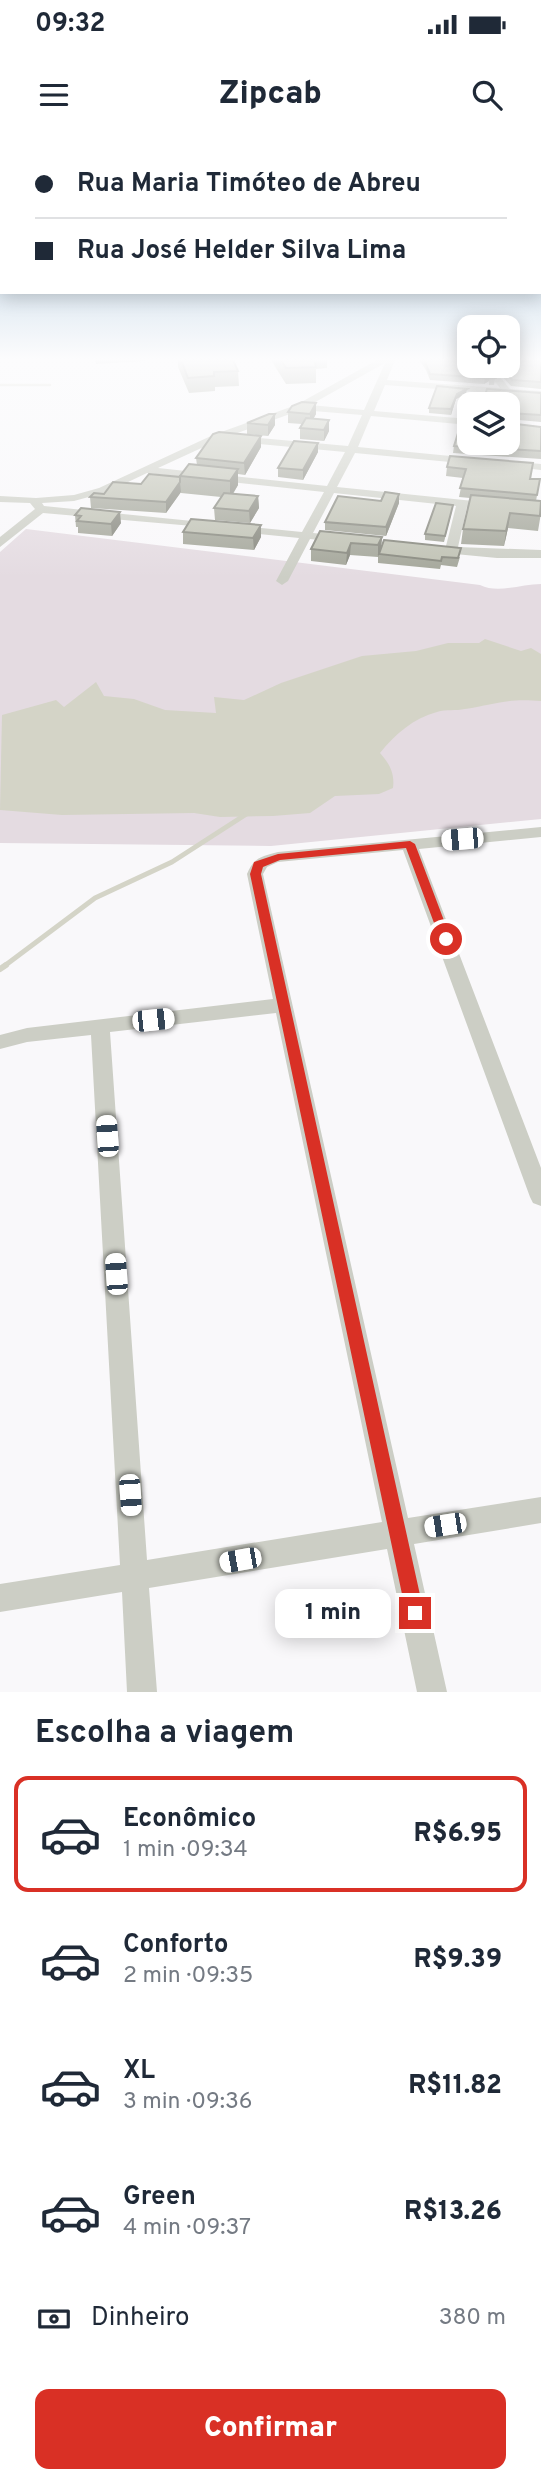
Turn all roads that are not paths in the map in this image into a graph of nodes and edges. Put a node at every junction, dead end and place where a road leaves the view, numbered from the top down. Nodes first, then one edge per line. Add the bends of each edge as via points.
1 (230, 432) edge
2 (360, 432) edge
3 (217, 437) junction
4 (352, 449) junction
5 (487, 462) edge
6 (500, 463) edge
7 (541, 467) edge
8 (144, 470) junction
9 (328, 490) junction
10 (0, 499) edge
11 (461, 503) junction
12 (37, 504) junction
13 (541, 511) edge
14 (307, 536) junction
15 (359, 541) edge
16 (0, 543) edge
17 (425, 547) edge
18 (451, 550) junction
19 (541, 554) edge
20 (282, 581) dead end
21 (541, 832) edge
22 (410, 844) junction
23 (284, 1005) junction
24 (100, 1026) junction
25 (0, 1042) edge
26 (541, 1196) edge
27 (541, 1510) edge
28 (398, 1533) junction
29 (135, 1578) junction
30 (0, 1598) edge
31 (142, 1692) edge
32 (432, 1692) edge

1 - 3 street
2 - 4 street
3 - 4 street
3 - 8 street
4 - 5 street
4 - 9 street
6 - 7 street
8 - 9 street
8 - 12 street via 89,495
9 - 11 street
9 - 14 street
10 - 12 street
11 - 13 street
11 - 18 street
12 - 14 street
12 - 16 street
14 - 15 street
14 - 20 street
17 - 18 street
18 - 19 street
21 - 22 street
22 - 23 street via 278,857 258,865 255,874
22 - 26 street
23 - 24 street
23 - 28 street
24 - 25 street
24 - 29 street
27 - 28 street
28 - 29 street
28 - 32 street
29 - 30 street
29 - 31 street

